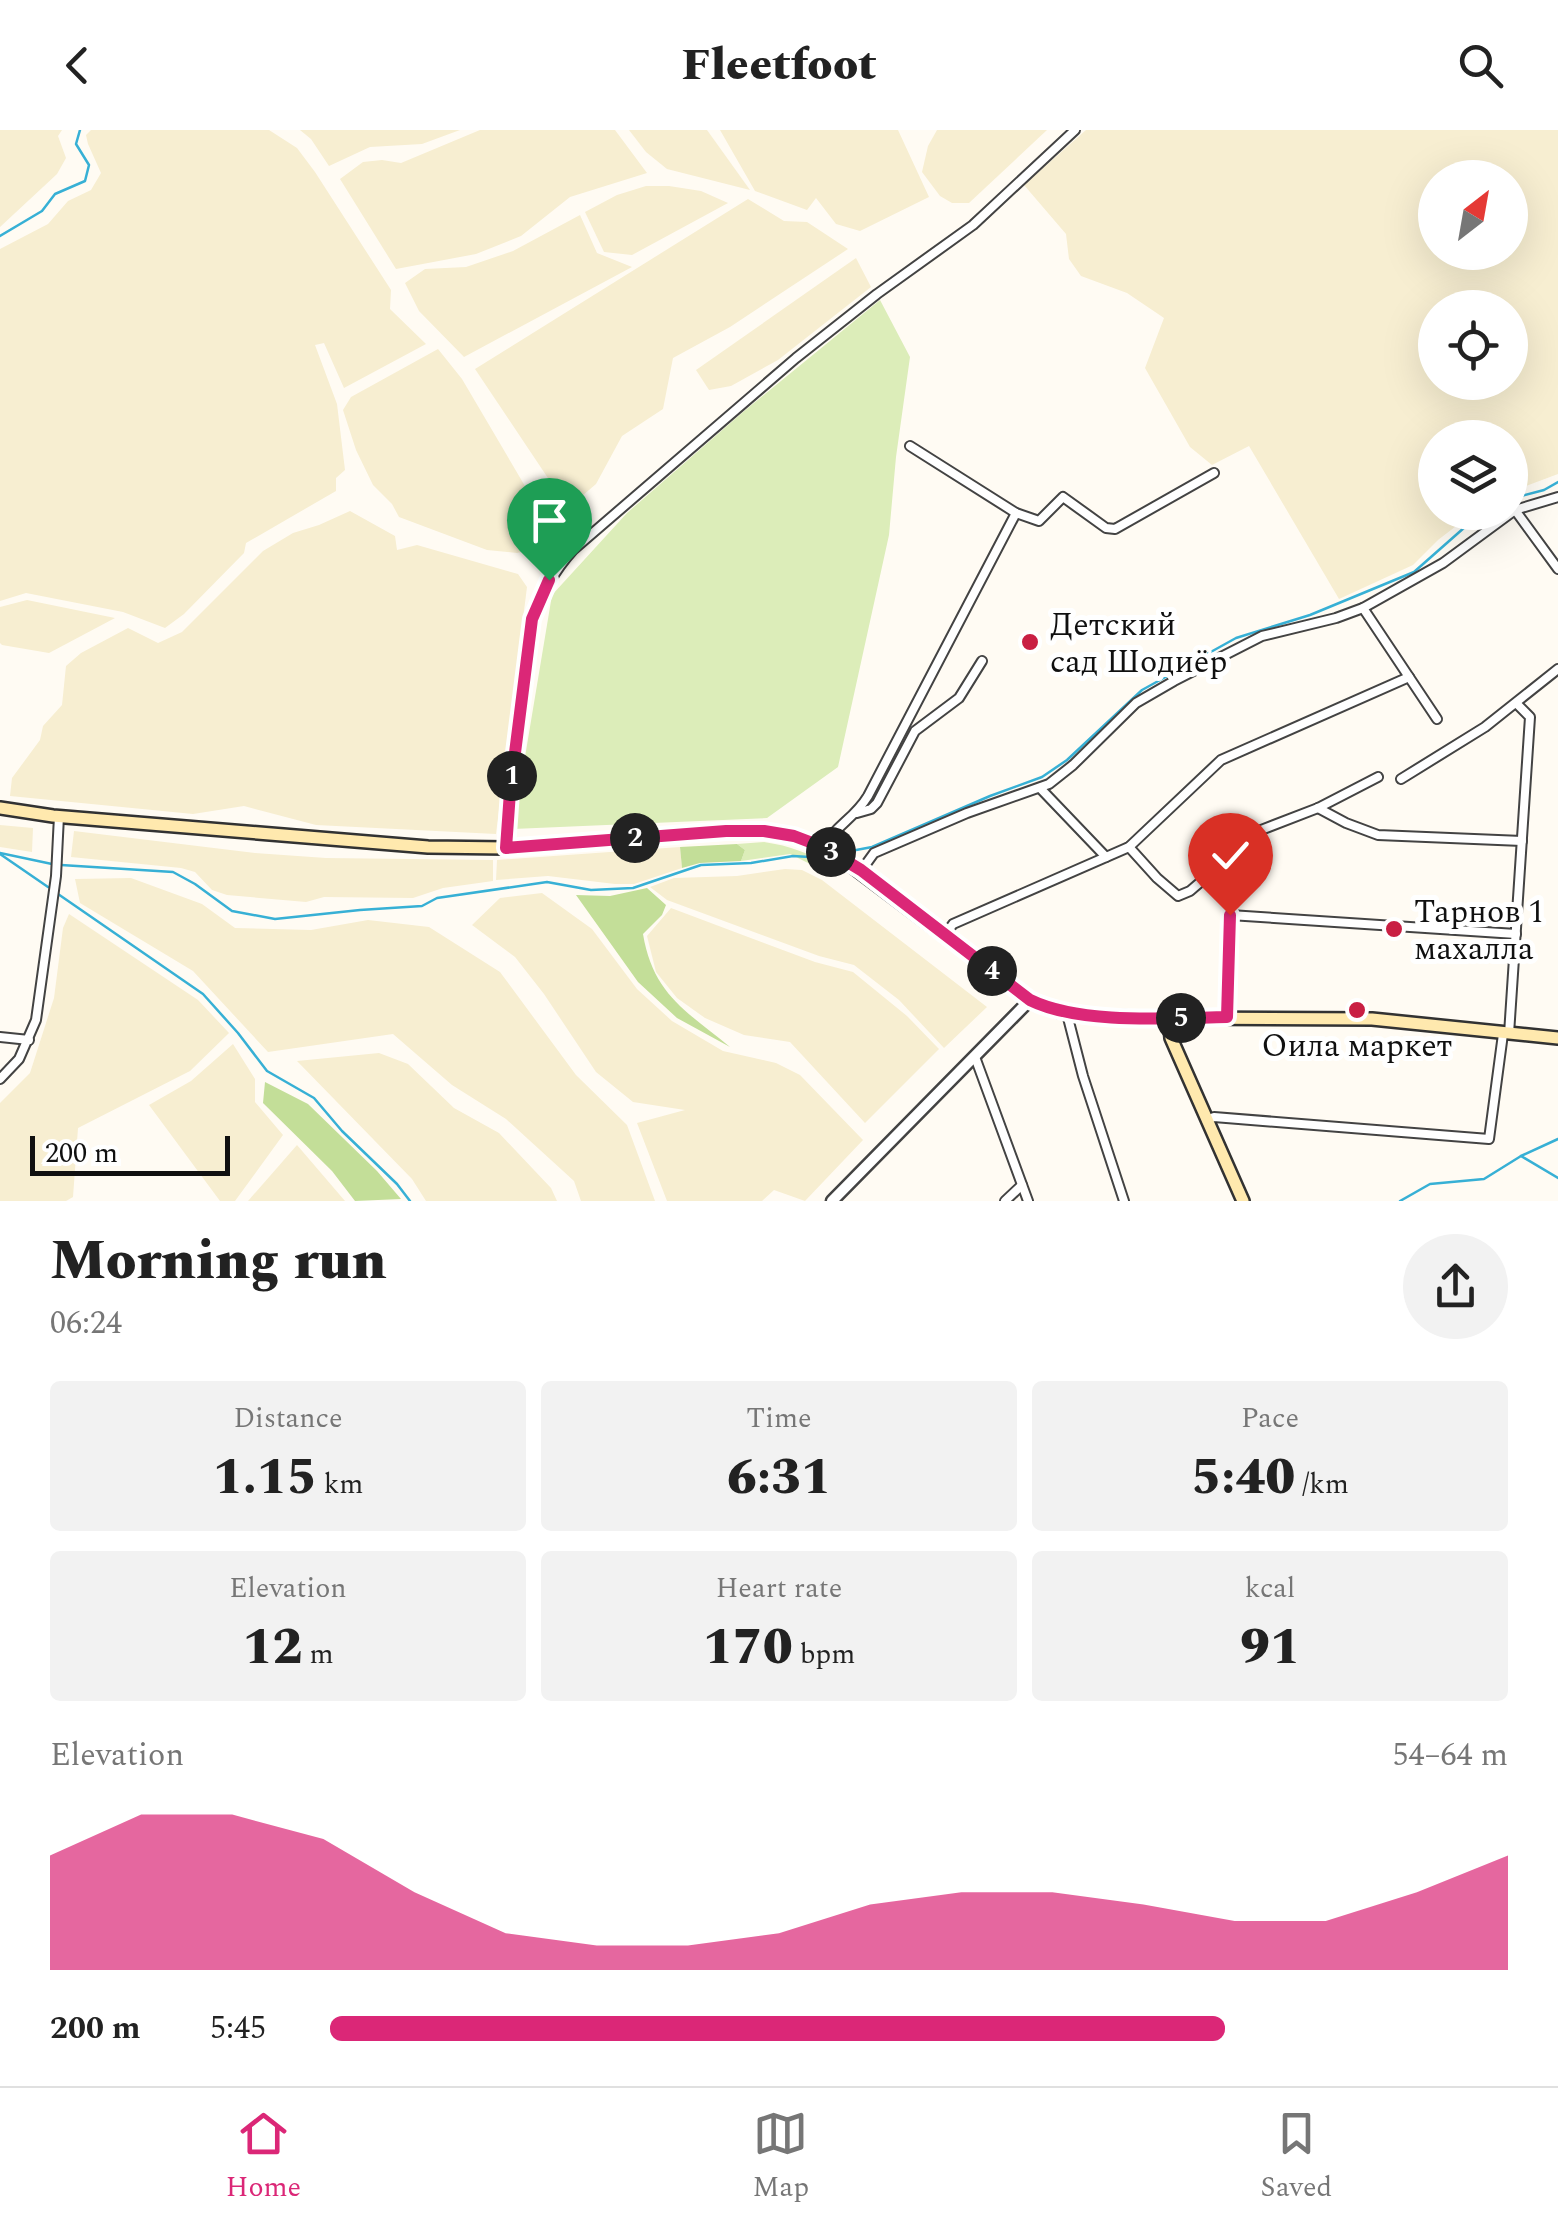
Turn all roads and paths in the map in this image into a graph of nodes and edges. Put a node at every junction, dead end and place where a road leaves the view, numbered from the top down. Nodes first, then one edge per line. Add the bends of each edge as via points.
1 (1075, 130) edge
2 (910, 446) dead end
3 (1214, 473) dead end
4 (1558, 497) edge
5 (1528, 506) edge
6 (1016, 513) junction
7 (1528, 528) edge
8 (1487, 530) edge
9 (1558, 570) edge
10 (1364, 608) junction
11 (982, 661) dead end
12 (1558, 669) edge
13 (1410, 677) junction
14 (1517, 704) junction
15 (1437, 719) dead end
16 (1378, 778) dead end
17 (1402, 779) dead end
18 (1040, 788) junction
19 (0, 808) edge
20 (1318, 808) junction
21 (857, 814) junction
22 (58, 816) junction
23 (1522, 842) junction
24 (1129, 846) junction
25 (823, 847) junction
26 (506, 848) junction
27 (1106, 857) junction
28 (861, 870) junction
29 (1516, 934) junction
30 (945, 935) junction
31 (1030, 1000) junction
32 (1067, 1014) junction
33 (1227, 1017) junction
34 (1170, 1018) junction
35 (1506, 1034) junction
36 (0, 1037) edge
37 (1558, 1038) edge
38 (29, 1040) junction
39 (975, 1057) junction
40 (0, 1080) edge
41 (1206, 1120) junction
42 (1022, 1185) junction
43 (832, 1201) edge
44 (1005, 1201) edge
45 (1028, 1201) edge
46 (1124, 1201) edge
47 (1243, 1201) edge

1 - 26 street via 973,226 796,358 559,565 532,619
2 - 6 street
3 - 6 street via 1115,529 1064,497 1040,521
4 - 5 street
6 - 21 street
7 - 9 street
8 - 10 street
10 - 13 street
10 - 18 street via 1262,636 1174,681 1136,704
11 - 21 street via 959,698 915,732 877,802
12 - 14 street
13 - 15 street
13 - 24 street via 1222,760
14 - 17 street
14 - 23 street via 1530,717
16 - 20 street
18 - 27 street
18 - 28 street via 874,853
19 - 22 main road
20 - 23 street via 1378,835
20 - 24 street via 1261,830 1178,896
21 - 25 street
22 - 26 main road
22 - 38 street via 56,876
23 - 29 street
24 - 27 street
25 - 26 main road via 752,830
25 - 28 main road
27 - 30 street via 953,924
28 - 30 main road
29 - 33 street via 1230,915
29 - 35 street
30 - 31 main road
31 - 32 main road
31 - 39 street
32 - 34 main road
32 - 46 street
33 - 34 main road
33 - 35 main road via 1372,1019
34 - 41 main road via 1170,1038
35 - 37 main road
35 - 41 street via 1489,1140
36 - 38 street
38 - 40 street
39 - 42 street
39 - 43 street
41 - 47 main road
42 - 44 street
42 - 45 street

